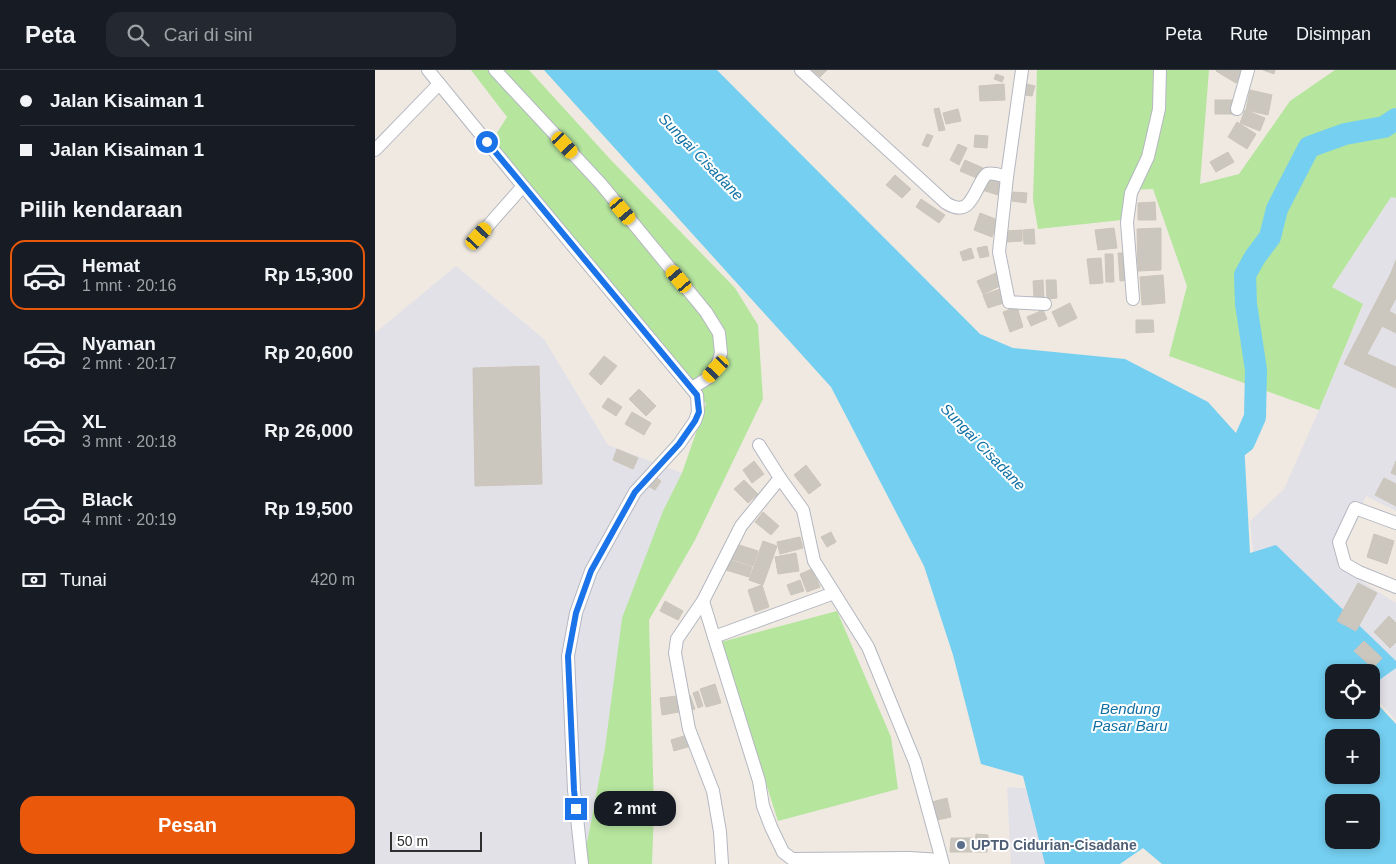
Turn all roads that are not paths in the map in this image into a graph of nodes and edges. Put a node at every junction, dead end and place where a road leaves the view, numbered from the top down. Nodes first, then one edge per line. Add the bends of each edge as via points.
1 (428, 70) edge
2 (495, 70) edge
3 (801, 70) edge
4 (1022, 70) edge
5 (1160, 70) edge
6 (1248, 70) edge
7 (439, 84) junction
8 (1237, 109) dead end
9 (375, 150) edge
10 (1007, 177) junction
11 (523, 186) junction
12 (479, 236) dead end
13 (1133, 299) dead end
14 (1045, 304) dead end
15 (692, 388) junction
16 (759, 444) dead end
17 (780, 478) junction
18 (1396, 523) edge
19 (1396, 587) edge
20 (834, 593) junction
21 (703, 601) junction
22 (714, 636) junction
23 (942, 862) edge
24 (582, 864) edge
25 (722, 864) edge

1 - 7 street
2 - 15 street via 601,184 706,312 719,333 721,352 716,369
3 - 10 street via 953,207 962,208 971,201 985,175
4 - 10 street
5 - 13 street via 1159,109 1148,157 1131,192 1127,222
6 - 8 street
7 - 9 street
7 - 11 street
10 - 14 street via 999,252 1009,302
11 - 12 street
11 - 15 street
15 - 24 street via 697,395 699,412 695,421 679,444 635,492 591,571 576,613 568,656 574,790
16 - 17 street
17 - 20 street via 803,510 814,561
17 - 21 street via 741,526
18 - 19 street via 1355,508 1339,542 1345,564
20 - 22 street
20 - 23 street via 868,647 915,762
21 - 22 street
21 - 25 street via 677,639 675,653 689,729 713,791
22 - 23 street via 759,781 763,806 783,852 792,859 909,858

